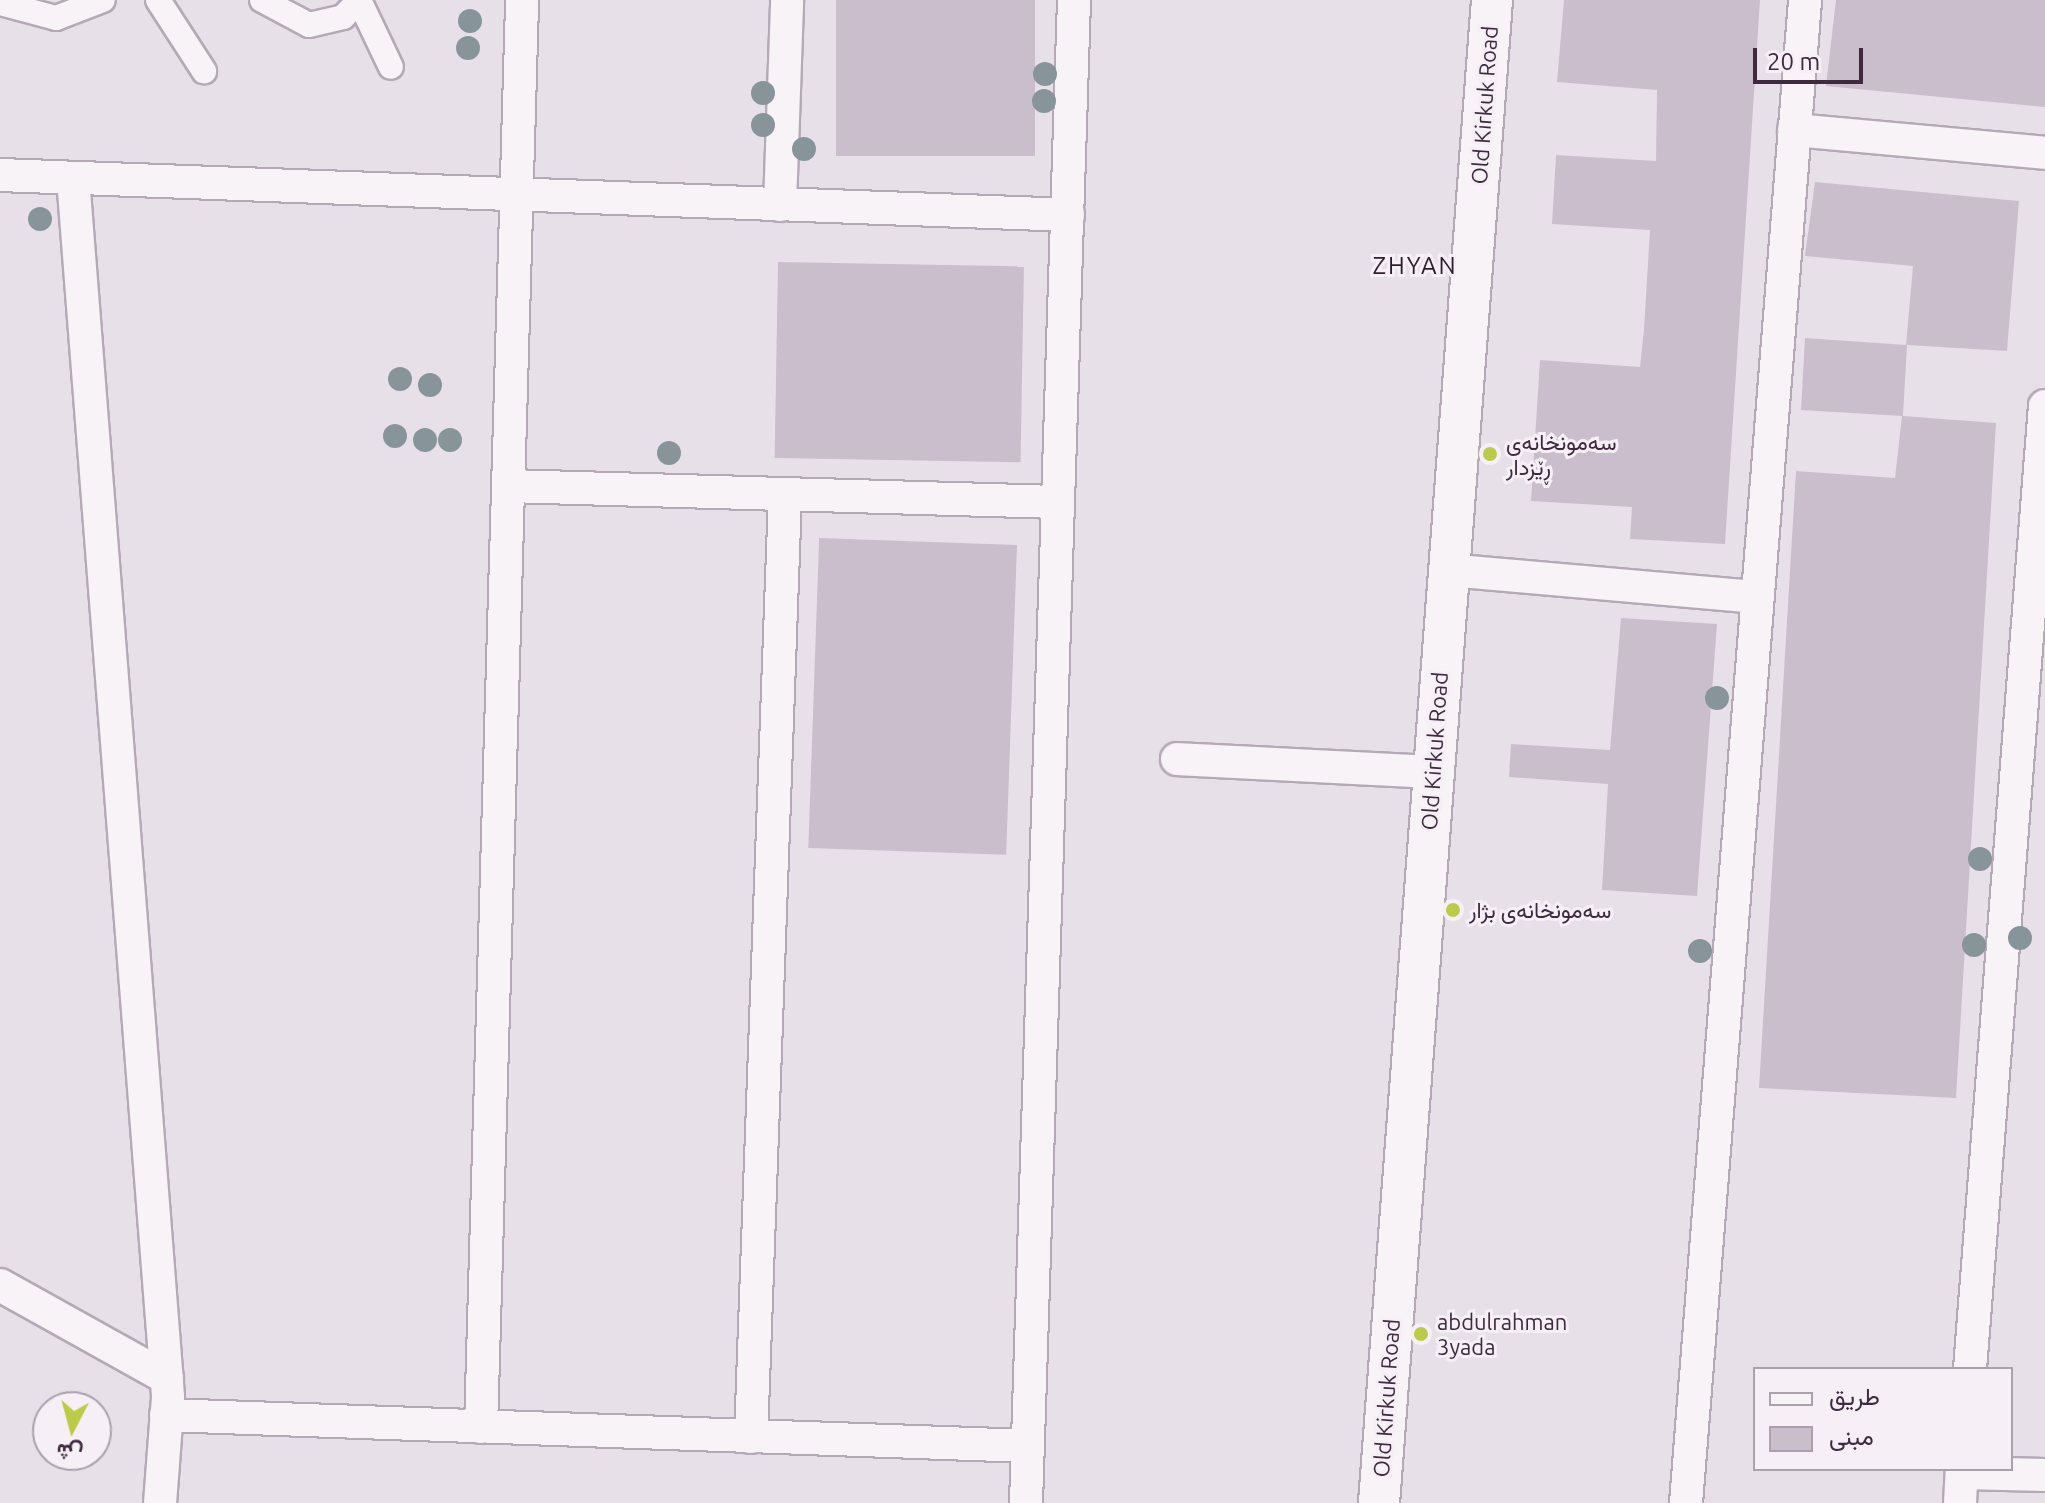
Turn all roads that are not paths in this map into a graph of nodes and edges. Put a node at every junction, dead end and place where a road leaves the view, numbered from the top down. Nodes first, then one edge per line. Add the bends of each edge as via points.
1 (103, 0) edge
2 (158, 0) edge
3 (262, 0) edge
4 (359, 0) edge
5 (522, 0) edge
6 (787, 0) edge
7 (1074, 0) edge
8 (1492, 0) edge
9 (1805, 0) edge
10 (0, 3) edge
11 (391, 67) dead end
12 (204, 71) dead end
13 (1794, 130) junction
14 (2045, 153) edge
15 (0, 175) edge
16 (73, 178) junction
17 (517, 194) junction
18 (780, 205) junction
19 (1068, 215) junction
20 (2045, 406) edge
21 (2044, 433) edge
22 (508, 486) junction
23 (785, 495) junction
24 (1057, 502) junction
25 (1448, 570) junction
26 (1756, 597) junction
27 (1177, 759) dead end
28 (1432, 772) junction
29 (0, 1285) edge
30 (1970, 1367) edge
31 (167, 1378) junction
32 (166, 1415) junction
33 (481, 1427) junction
34 (751, 1437) junction
35 (1027, 1446) junction
36 (2045, 1475) edge
37 (1961, 1482) edge
38 (160, 1503) edge
39 (1026, 1503) edge
40 (1379, 1503) edge
41 (1686, 1503) edge

1 - 10 street via 56,18
2 - 12 street
3 - 4 street via 309,25 343,17
4 - 11 street
5 - 17 street
6 - 18 street
7 - 19 street
8 - 25 street, Old Kirkuk Road
9 - 13 street
13 - 14 street
13 - 26 street
15 - 16 street
16 - 17 street
16 - 31 street
17 - 18 street
17 - 22 street
18 - 19 street
19 - 24 street
20 - 21 street
21 - 30 street
22 - 23 street
22 - 33 street
23 - 24 street
23 - 34 street
24 - 35 street
25 - 26 street
25 - 28 street, Old Kirkuk Road
26 - 41 street
27 - 28 street
28 - 40 street, Old Kirkuk Road
29 - 31 street
31 - 32 street
32 - 33 street
32 - 38 street
33 - 34 street
34 - 35 street
35 - 39 street
36 - 37 street

